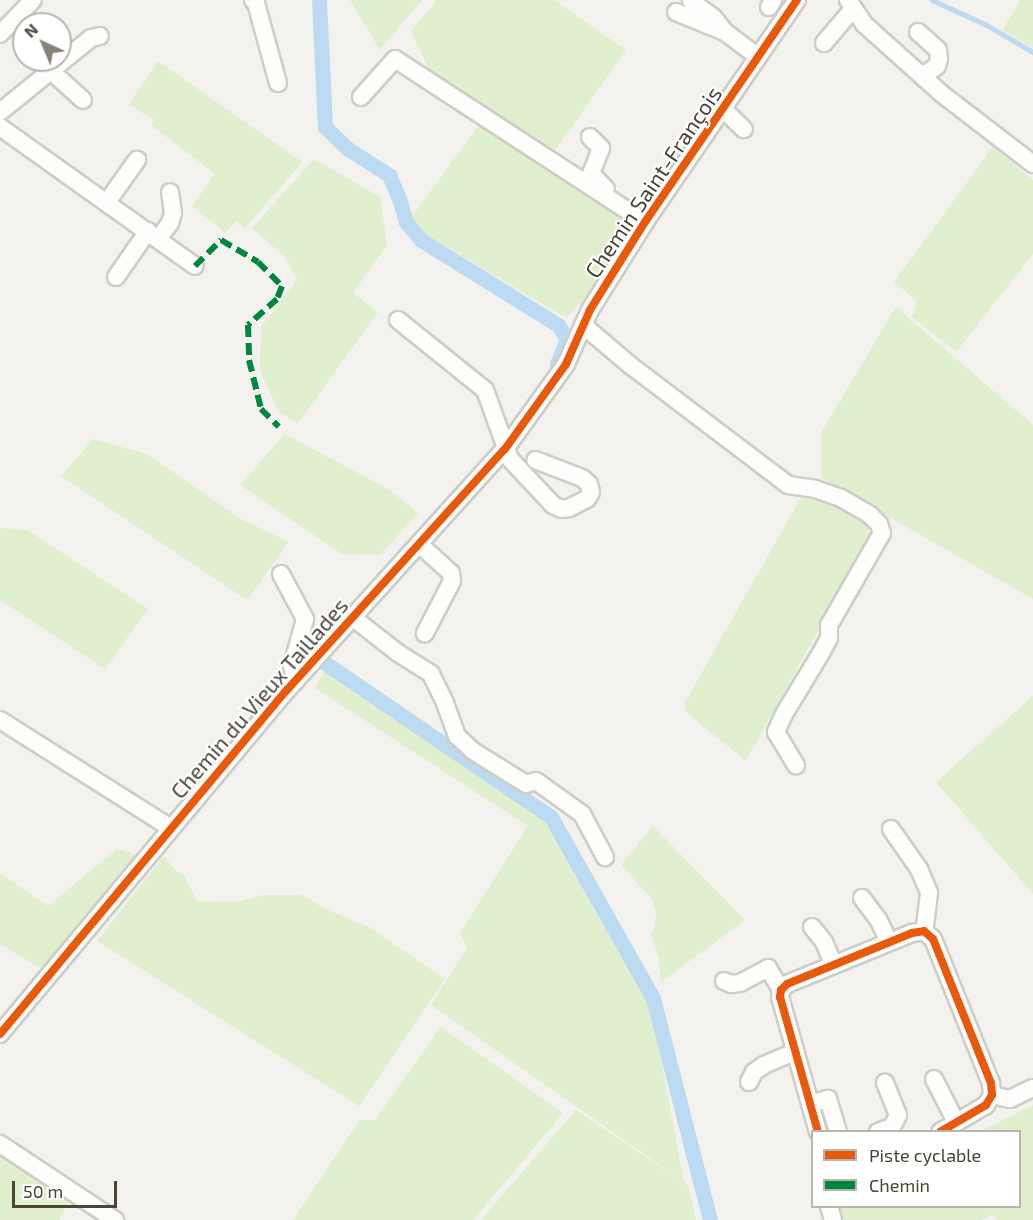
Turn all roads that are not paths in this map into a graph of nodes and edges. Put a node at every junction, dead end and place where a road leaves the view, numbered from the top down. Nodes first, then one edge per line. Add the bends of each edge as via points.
1 (33, 0) edge
2 (253, 0) edge
3 (797, 0) edge
4 (691, 1) edge
5 (851, 4) edge
6 (676, 12) dead end
7 (724, 32) junction
8 (918, 32) dead end
9 (0, 34) edge
10 (100, 36) dead end
11 (824, 43) dead end
12 (72, 54) edge
13 (758, 57) junction
14 (50, 72) edge
15 (52, 72) edge
16 (920, 74) junction
17 (278, 83) dead end
18 (361, 97) dead end
19 (83, 100) dead end
20 (723, 109) junction
21 (0, 112) edge
22 (0, 127) edge
23 (744, 129) dead end
24 (590, 138) dead end
25 (137, 160) dead end
26 (1033, 164) edge
27 (170, 192) dead end
28 (107, 202) junction
29 (641, 219) junction
30 (153, 235) junction
31 (195, 266) dead end
32 (116, 277) dead end
33 (398, 320) dead end
34 (583, 325) junction
35 (550, 390) joint
36 (505, 449) junction
37 (535, 460) dead end
38 (419, 544) junction
39 (281, 574) dead end
40 (352, 617) junction
41 (425, 633) dead end
42 (296, 680) junction
43 (0, 720) edge
44 (796, 765) dead end
45 (171, 828) junction
46 (891, 829) dead end
47 (605, 857) dead end
48 (862, 898) dead end
49 (812, 927) dead end
50 (924, 931) junction
51 (889, 942) junction
52 (834, 965) junction
53 (724, 981) dead end
54 (781, 990) junction
55 (0, 1034) edge
56 (795, 1052) junction
57 (934, 1079) dead end
58 (749, 1082) dead end
59 (885, 1082) dead end
60 (1033, 1088) edge
61 (992, 1095) junction
62 (810, 1104) junction
63 (956, 1122) junction
64 (818, 1130) edge
65 (838, 1130) edge
66 (882, 1130) edge
67 (942, 1130) edge
68 (0, 1144) edge
69 (115, 1220) edge

1 - 9 street
2 - 17 street
3 - 13 street, Chemin Saint-François
4 - 7 street via 713,17
5 - 11 street
5 - 16 street via 864,24
6 - 7 street
7 - 13 street
8 - 16 street via 938,50 939,58 937,66
10 - 12 street via 91,38
13 - 20 street, Chemin Saint-François
14 - 21 street
15 - 19 street
16 - 26 street
18 - 29 street via 395,59
20 - 23 street
20 - 29 street, Chemin Saint-François
22 - 28 street
24 - 29 street via 601,148 591,174
25 - 28 street
27 - 30 street via 170,223
28 - 30 street
29 - 34 street, Chemin Saint-François
30 - 31 street
30 - 32 street
33 - 36 street via 485,390
34 - 35 street, Chemin Saint-François
34 - 44 street via 788,485 841,498 879,524 882,533 828,625 828,638 821,653 776,732
35 - 36 street, Chemin du Vieux Taillades
36 - 37 street via 553,505 569,508 587,499 591,492 582,478
36 - 38 street, Chemin du Vieux Taillades
38 - 40 street, Chemin du Vieux Taillades
38 - 41 street via 452,573 452,581
39 - 42 street via 305,619 292,666
40 - 42 street, Chemin du Vieux Taillades
40 - 47 street via 430,674 446,703 457,736 473,751 526,784 537,781 582,814
42 - 45 street, Chemin du Vieux Taillades
43 - 45 street
45 - 55 street, Chemin du Vieux Taillades
46 - 50 street via 919,869 929,893
48 - 51 street
49 - 52 street
50 - 51 street
50 - 61 street via 933,939 991,1083
51 - 52 street
52 - 54 street
53 - 54 street via 740,983 768,968
54 - 56 street
56 - 58 street via 764,1065
56 - 62 street
57 - 63 street
59 - 66 street via 898,1115 892,1127
60 - 61 street via 1010,1099
61 - 63 street via 986,1105
62 - 64 street
62 - 65 street via 828,1099
63 - 67 street
68 - 69 street

